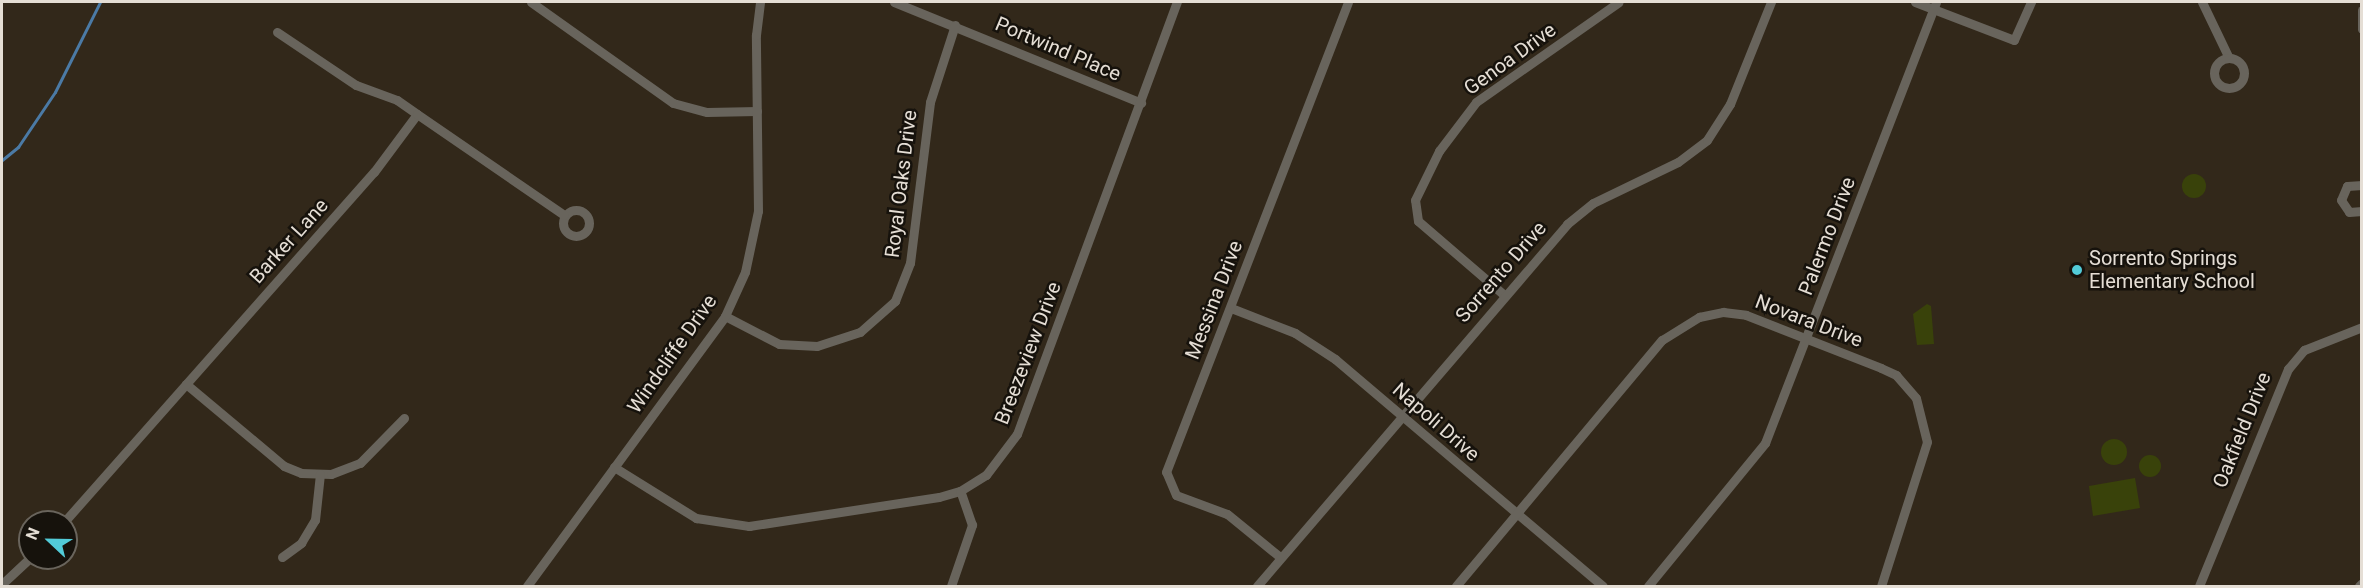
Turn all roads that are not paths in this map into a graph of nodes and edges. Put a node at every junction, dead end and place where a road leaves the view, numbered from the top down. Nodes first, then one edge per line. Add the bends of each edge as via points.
1 (531, 2) edge
2 (760, 2) edge
3 (894, 2) edge
4 (1177, 2) edge
5 (1348, 2) edge
6 (1619, 2) edge
7 (1771, 2) edge
8 (1915, 2) edge
9 (2031, 2) edge
10 (2202, 2) edge
11 (1934, 5) edge
12 (2361, 10) edge
13 (955, 25) junction
14 (2361, 29) edge
15 (277, 32) dead end
16 (2229, 58) dead end
17 (1141, 103) junction
18 (757, 111) junction
19 (417, 114) junction
20 (2361, 185) edge
21 (2361, 212) edge
22 (564, 215) dead end
23 (1503, 294) junction
24 (1231, 308) junction
25 (725, 316) junction
26 (2361, 327) edge
27 (1807, 339) junction
28 (186, 384) junction
29 (1401, 415) junction
30 (404, 418) dead end
31 (614, 467) junction
32 (320, 474) junction
33 (960, 491) junction
34 (75, 510) edge
35 (1515, 515) junction
36 (282, 557) dead end
37 (1280, 557) junction
38 (18, 569) edge
39 (2, 584) edge
40 (527, 586) edge
41 (951, 586) edge
42 (1257, 586) edge
43 (1456, 586) edge
44 (1603, 586) edge
45 (1648, 586) edge
46 (1881, 586) edge
47 (2199, 586) edge

1 - 18 street via 673,103 707,112
2 - 18 street, Windcliffe Drive
3 - 13 street, Portwind Place via 909,11
4 - 17 street, Breezeview Drive
5 - 24 street, Messina Drive
6 - 23 street, Genoa Drive via 1476,102 1439,151 1416,200 1418,221
7 - 23 street, Sorrento Drive via 1730,104 1707,140 1678,162 1593,203 1567,224
8 - 11 street
9 - 11 street via 2014,40
10 - 16 street
11 - 27 street, Palermo Drive
12 - 14 street
13 - 17 street, Portwind Place
13 - 25 street, Royal Oaks Drive via 930,102 910,263 895,301 860,332 817,346 779,344
15 - 19 street via 356,85 397,100
17 - 33 street, Breezeview Drive via 1017,434 986,475
18 - 25 street, Windcliffe Drive via 756,228 745,272
19 - 22 street
19 - 28 street, Barker Lane via 374,172
20 - 21 street via 2347,186 2341,200 2349,212
23 - 29 street, Sorrento Drive
24 - 29 street, Napoli Drive via 1308,340
24 - 37 street, Messina Drive via 1166,481 1176,495 1227,514
25 - 31 street, Windcliffe Drive
26 - 47 street, Oakfield Drive via 2304,350 2288,369
27 - 35 street, Novara Drive via 1735,313 1711,313 1687,323 1662,340
27 - 45 street, Palermo Drive via 1765,443
27 - 46 street, Novara Drive via 1896,375 1924,414 1923,460
28 - 32 street via 284,466
28 - 34 street, Barker Lane
29 - 35 street, Napoli Drive
29 - 37 street, Sorrento Drive
30 - 32 street via 360,463 342,472
31 - 33 street, Breezeview Drive via 696,518 722,525 749,526
31 - 40 street, Windcliffe Drive
32 - 36 street via 315,520 301,543
33 - 41 street via 972,525
35 - 43 street, Novara Drive
35 - 44 street, Napoli Drive
37 - 42 street, Sorrento Drive
38 - 39 street

